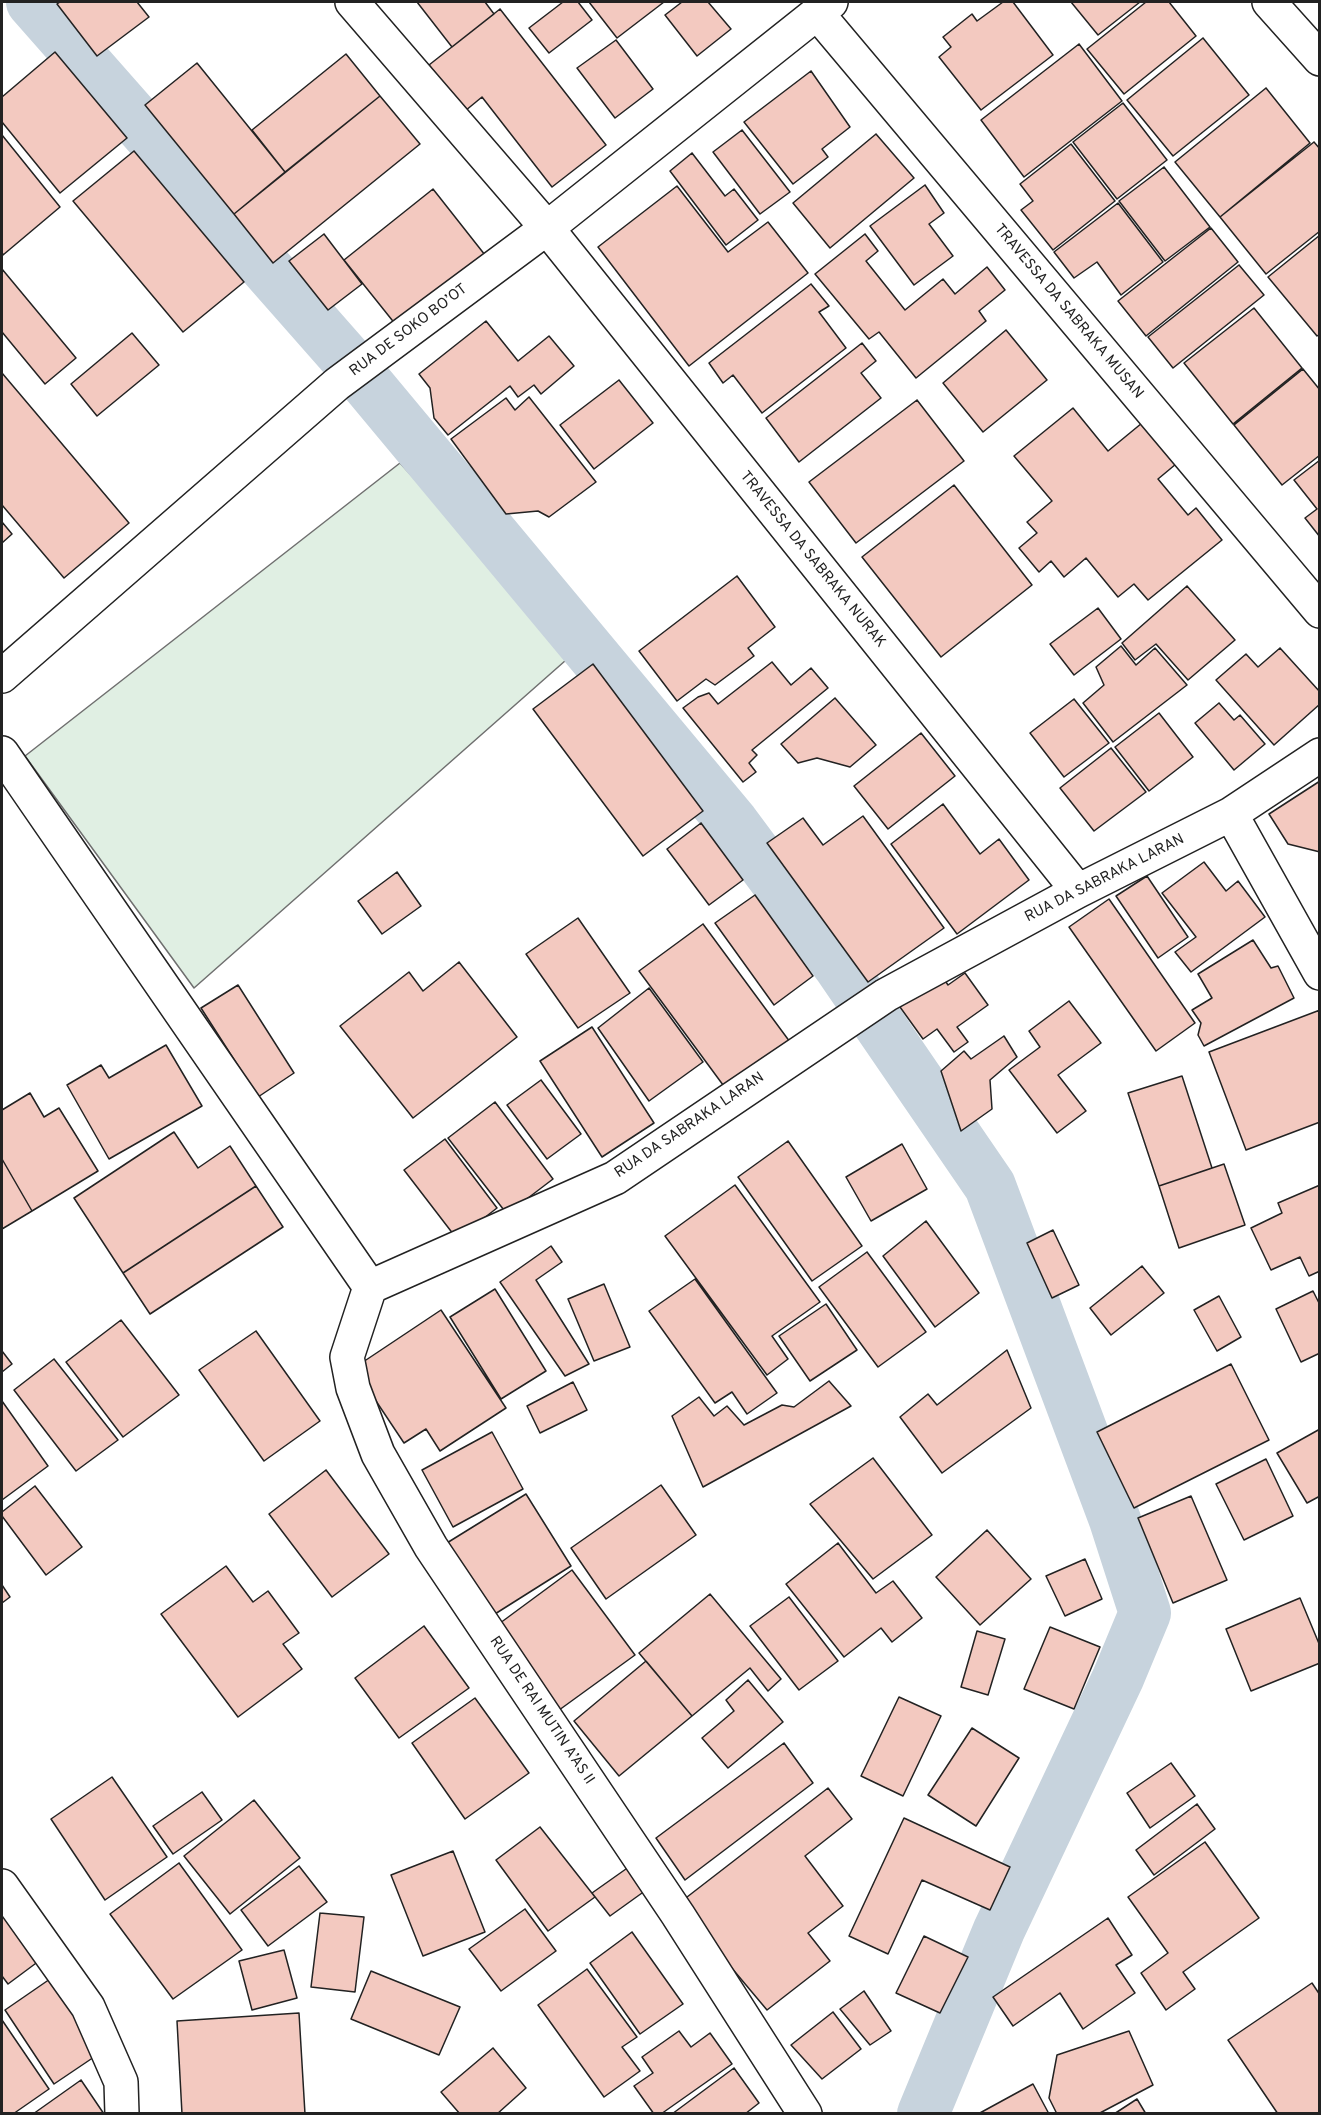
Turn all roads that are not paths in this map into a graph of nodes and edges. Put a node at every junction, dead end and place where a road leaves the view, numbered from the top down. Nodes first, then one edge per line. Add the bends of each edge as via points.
1 (352, 2) edge
2 (1269, 2) edge
3 (824, 7) edge
4 (1320, 59) edge
5 (547, 228) junction
6 (1320, 611) edge
7 (2, 676) edge
8 (2, 753) edge
9 (1320, 755) edge
10 (1231, 814) junction
11 (1078, 891) junction
12 (1320, 974) edge
13 (370, 1287) junction
14 (2, 1886) edge
15 (122, 2114) edge
16 (805, 2114) edge

1 - 5 street, TRAVESSA DA SABRAKA NURAK
2 - 4 street
3 - 5 street, RUA DE SOKO BO’OT
3 - 6 street, TRAVESSA DA SABRAKA MUSAN
5 - 7 street, RUA DE SOKO BO’OT via 337,384
5 - 11 street, TRAVESSA DA SABRAKA NURAK
8 - 13 street
9 - 10 street, RUA DA SABRAKA LARAN
10 - 11 street, RUA DA SABRAKA LARAN
10 - 12 street
11 - 13 street, RUA DA SABRAKA LARAN via 886,995 615,1178
13 - 16 street, RUA DE RAI MUTIN A’AS II via 347,1357 353,1388 378,1454 431,1547 671,1905
14 - 15 street via 88,2007 121,2082

